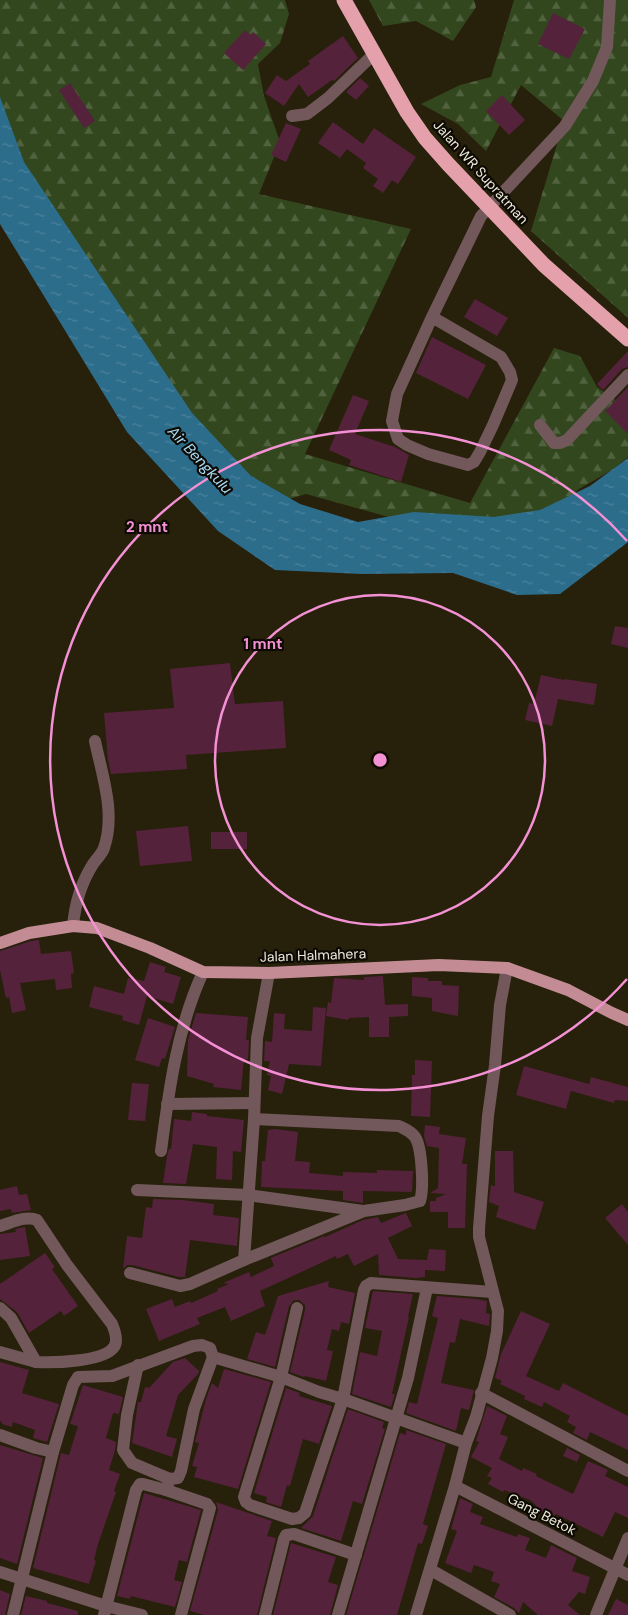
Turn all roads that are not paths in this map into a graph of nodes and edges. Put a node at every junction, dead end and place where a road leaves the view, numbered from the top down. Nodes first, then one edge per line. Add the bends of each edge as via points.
1 (344, 0) edge
2 (610, 0) edge
3 (375, 54) junction
4 (292, 116) dead end
5 (488, 207) junction
6 (432, 317) junction
7 (628, 339) edge
8 (628, 375) edge
9 (540, 425) dead end
10 (96, 741) dead end
11 (73, 926) junction
12 (0, 943) edge
13 (507, 968) junction
14 (203, 972) junction
15 (269, 973) junction
16 (628, 1020) edge
17 (254, 1103) junction
18 (167, 1104) junction
19 (254, 1119) junction
20 (160, 1151) dead end
21 (137, 1190) dead end
22 (248, 1196) junction
23 (364, 1211) junction
24 (0, 1226) edge
25 (244, 1260) junction
26 (130, 1273) dead end
27 (427, 1288) junction
28 (492, 1292) junction
29 (0, 1308) edge
30 (297, 1308) dead end
31 (0, 1352) edge
32 (213, 1357) junction
33 (80, 1360) junction
34 (36, 1362) junction
35 (138, 1365) junction
36 (78, 1377) junction
37 (281, 1377) junction
38 (481, 1393) junction
39 (343, 1399) junction
40 (395, 1418) junction
41 (0, 1435) edge
42 (466, 1443) junction
43 (53, 1452) junction
44 (628, 1471) edge
45 (168, 1484) junction
46 (455, 1486) junction
47 (628, 1538) edge
48 (356, 1555) junction
49 (615, 1568) junction
50 (430, 1570) junction
51 (0, 1572) edge
52 (628, 1575) edge
53 (21, 1578) junction
54 (105, 1610) edge
55 (13, 1615) edge
56 (142, 1615) edge
57 (181, 1615) edge
58 (265, 1615) edge
59 (338, 1615) edge
60 (416, 1615) edge
61 (510, 1615) edge
62 (596, 1615) edge

1 - 3 highway, Jalan WR Supratman
2 - 5 street via 607,47 593,81 565,126
3 - 4 street via 307,114
3 - 5 highway, Jalan WR Supratman via 425,138
5 - 6 street
5 - 7 highway, Jalan WR Supratman via 544,265
6 - 6 street via 398,394 392,421 398,439 407,445 468,465 480,452 512,380 501,357
8 - 9 street via 567,440 554,442
10 - 11 street via 109,826 104,847 77,898
11 - 12 main road, Jalan Halmahera via 29,933
11 - 14 main road, Jalan Halmahera via 97,928
13 - 15 main road, Jalan Halmahera via 439,965
13 - 16 main road, Jalan Halmahera via 568,990
13 - 28 street via 488,1116 479,1228
14 - 15 main road, Jalan Halmahera
14 - 18 street via 180,1033
15 - 17 street via 257,1038
17 - 18 street
17 - 19 street
18 - 20 street
19 - 22 street
19 - 23 street via 399,1126 412,1132 419,1150 420,1201
21 - 22 street
22 - 23 street
22 - 25 street
23 - 25 street
24 - 33 street via 25,1219 37,1220 112,1324 116,1333 113,1348
25 - 26 street via 180,1286
27 - 28 street
27 - 39 street via 371,1283 366,1286
27 - 40 street via 408,1378
28 - 38 street via 498,1311 497,1331
29 - 34 street via 11,1318
30 - 37 street
31 - 34 street
32 - 35 street via 210,1348 202,1344
32 - 37 street
32 - 45 street via 194,1409 182,1471
33 - 34 street
33 - 36 street
35 - 36 street via 112,1376
35 - 45 street via 123,1450 132,1463
36 - 43 street
37 - 39 street
37 - 39 street via 245,1492 244,1497 250,1505 292,1519 305,1514
38 - 42 street
38 - 44 street
39 - 40 street
40 - 42 street
40 - 48 street
41 - 43 street
42 - 46 street
43 - 53 street
45 - 54 street via 140,1484 136,1490
45 - 57 street via 210,1508
46 - 49 street, Gang Betok
46 - 50 street
47 - 49 street
48 - 58 street via 294,1534 286,1535
48 - 59 street
49 - 52 street, Gang Betok
49 - 62 street
50 - 60 street
50 - 61 street
51 - 53 street
53 - 54 street
53 - 55 street
54 - 56 street

